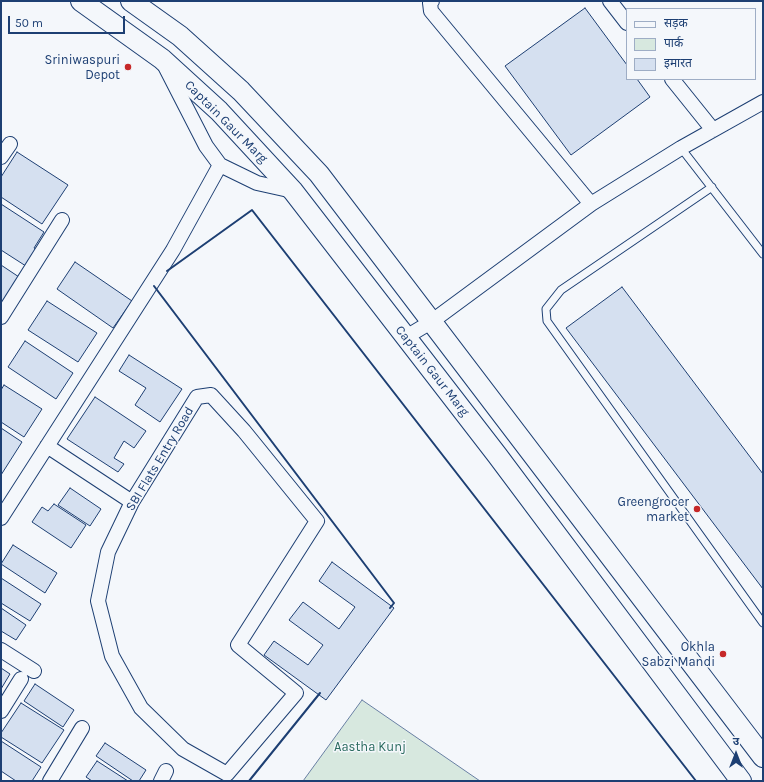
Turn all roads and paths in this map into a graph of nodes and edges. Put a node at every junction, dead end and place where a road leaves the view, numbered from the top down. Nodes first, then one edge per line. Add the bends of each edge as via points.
1 (81, 1) edge
2 (131, 1) edge
3 (432, 1) edge
4 (610, 1) edge
5 (626, 22) edge
6 (162, 59) junction
7 (673, 80) edge
8 (763, 102) edge
9 (713, 130) junction
10 (10, 144) dead end
11 (681, 148) junction
12 (1, 157) edge
13 (220, 165) junction
14 (712, 187) junction
15 (293, 191) junction
16 (591, 204) junction
17 (62, 220) dead end
18 (763, 254) edge
19 (1, 317) edge
20 (431, 322) junction
21 (406, 337) junction
22 (47, 446) junction
23 (132, 502) junction
24 (1, 518) edge
25 (763, 623) edge
26 (1, 650) edge
27 (34, 671) dead end
28 (21, 679) dead end
29 (1, 711) edge
30 (82, 728) dead end
31 (763, 757) edge
32 (50, 781) edge
33 (742, 781) edge

1 - 6 main road, Captain Gaur Marg
2 - 20 main road via 180,36 241,91 319,174
3 - 16 street via 431,11
4 - 5 street
6 - 13 street via 206,146
6 - 15 main road, Captain Gaur Marg via 219,111
7 - 9 street
8 - 9 street
9 - 11 street
10 - 12 street
11 - 14 lane
11 - 16 street
13 - 15 street via 257,183
13 - 22 street via 176,244
14 - 18 lane
14 - 25 lane via 561,290 546,309 547,321
15 - 21 main road, Captain Gaur Marg
16 - 20 street
17 - 19 street
20 - 21 street
20 - 31 main road
21 - 33 main road, Captain Gaur Marg
22 - 23 street
22 - 24 street
23 - 23 street, SBI Flats Entry Road via 108,552 98,601 112,656 141,708 183,749 227,774 296,693 238,645 317,521 244,430 211,395 197,397
26 - 27 street
28 - 29 street
30 - 32 street

